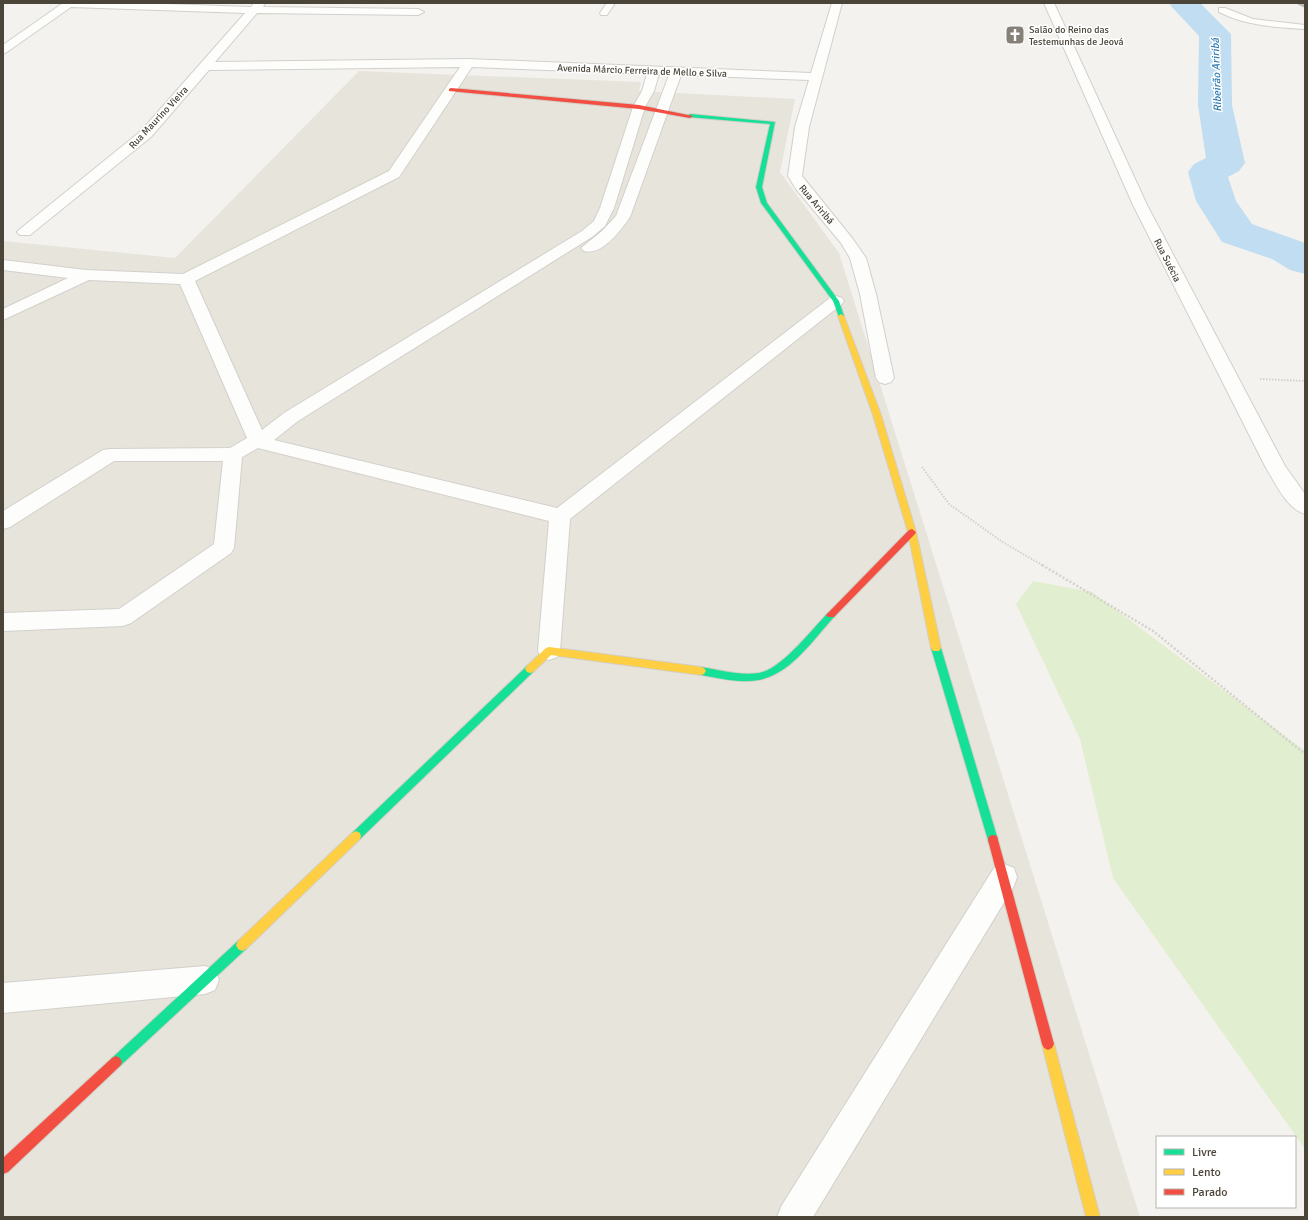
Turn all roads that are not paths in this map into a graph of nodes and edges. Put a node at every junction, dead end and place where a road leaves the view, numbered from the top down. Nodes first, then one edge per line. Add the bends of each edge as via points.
1 (611, 3) edge
2 (837, 3) edge
3 (1049, 3) edge
4 (69, 4) edge
5 (257, 7) edge
6 (1222, 10) dead end
7 (418, 12) dead end
8 (604, 13) dead end
9 (1305, 27) edge
10 (3, 50) edge
11 (469, 63) junction
12 (205, 66) junction
13 (654, 70) junction
14 (676, 71) junction
15 (815, 77) junction
16 (451, 90) junction
17 (639, 107) junction
18 (663, 107) junction
19 (706, 119) joint
20 (25, 232) dead end
21 (3, 265) edge
22 (86, 274) junction
23 (186, 279) junction
24 (836, 301) junction
25 (3, 315) edge
26 (885, 378) dead end
27 (265, 437) junction
28 (233, 454) junction
29 (1305, 507) edge
30 (560, 516) junction
31 (3, 522) edge
32 (912, 532) junction
33 (3, 622) edge
34 (549, 650) junction
35 (1004, 877) junction
36 (205, 980) junction
37 (3, 998) edge
38 (3, 1167) edge
39 (794, 1217) edge
40 (1093, 1217) edge

1 - 8 lane
2 - 15 street, Rua Ariribá
3 - 29 street, Rua Suécia via 1140,205 1276,468 1292,493
4 - 5 street
4 - 10 street
5 - 7 street
5 - 12 street, Rua Maurino Vieira
6 - 9 lane via 1240,20
11 - 12 street, Avenida Márcio Ferreira de Mello e Silva
11 - 13 street, Avenida Márcio Ferreira de Mello e Silva
11 - 16 street
12 - 20 street, Rua Maurino Vieira via 141,138
13 - 14 street, Avenida Márcio Ferreira de Mello e Silva
13 - 17 street via 648,91
14 - 15 street, Avenida Márcio Ferreira de Mello e Silva
14 - 18 street
15 - 26 street, Rua Ariribá via 804,114 795,176 858,258 867,288
16 - 17 street
16 - 23 street via 394,174
17 - 18 street
17 - 27 street via 607,208 600,222 587,234 291,417
18 - 19 street
18 - 27 street via 623,217 604,239 300,424
19 - 24 street via 772,123 759,187 764,203
21 - 22 street
22 - 23 street
22 - 25 street
23 - 27 street
24 - 30 street
24 - 32 street via 877,415
27 - 28 street
27 - 30 street
28 - 31 street via 110,456
28 - 33 street via 224,548 122,617
30 - 34 street
32 - 34 street via 782,666 766,675 744,677
32 - 35 street via 933,639
34 - 36 street
35 - 39 street
35 - 40 street
36 - 37 street
36 - 38 street

